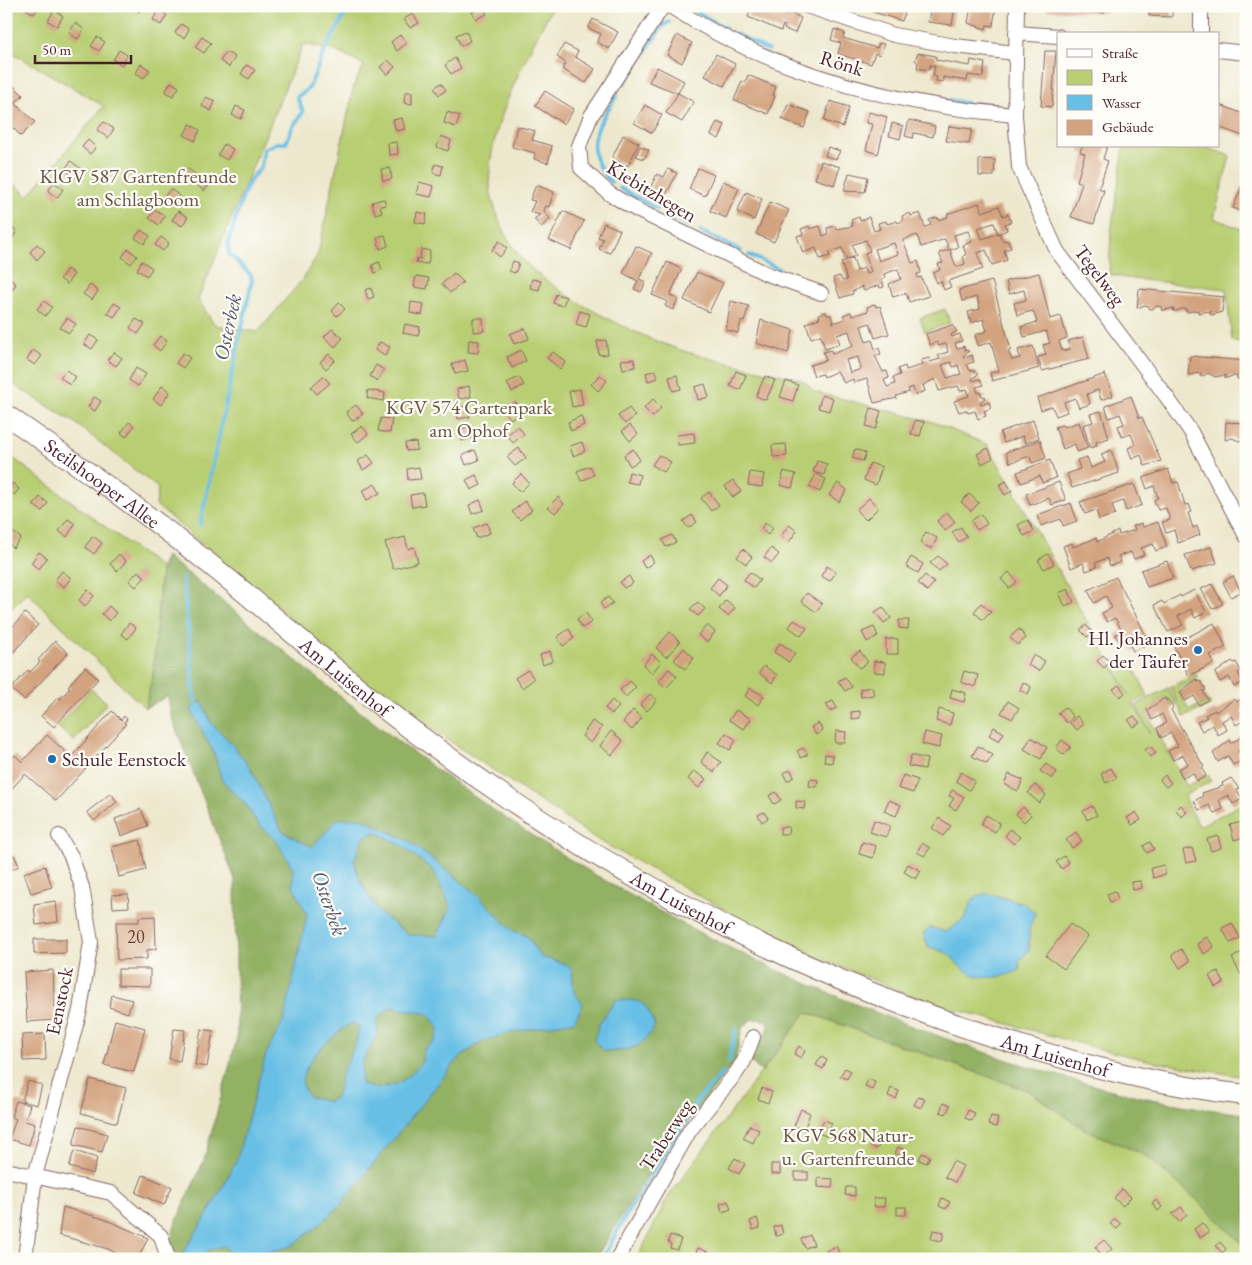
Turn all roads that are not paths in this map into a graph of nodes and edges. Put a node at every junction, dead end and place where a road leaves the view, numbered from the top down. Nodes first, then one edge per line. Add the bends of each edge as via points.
1 (663, 6) edge
2 (670, 6) edge
3 (807, 6) edge
4 (1017, 6) edge
5 (1201, 6) edge
6 (1201, 32) edge
7 (1016, 33) junction
8 (1057, 36) edge
9 (1220, 50) edge
10 (1015, 53) junction
11 (1246, 53) edge
12 (1015, 115) junction
13 (821, 293) dead end
14 (6, 415) edge
15 (1246, 536) edge
16 (195, 553) joint
17 (59, 836) dead end
18 (753, 1038) dead end
19 (1246, 1095) edge
20 (6, 1170) edge
21 (36, 1176) junction
22 (25, 1259) edge
23 (168, 1259) edge
24 (617, 1259) edge

1 - 13 street, Kiebitzhegen via 590,116 579,146 581,168 603,188 637,210 760,271
2 - 12 street, Rönk via 727,39 821,79 917,103
3 - 10 street via 894,35
4 - 7 street, Tegelweg
5 - 6 street
7 - 8 street
7 - 10 street, Tegelweg
9 - 11 street
10 - 12 street, Tegelweg
12 - 15 street, Tegelweg via 1019,166 1057,251 1191,432
14 - 16 main road, Steilshooper Allee
16 - 19 main road, Am Luisenhof via 376,702 465,769 593,853 698,913 834,977 961,1026 1069,1061 1137,1078
17 - 21 street, Eenstock via 71,856 82,887 91,942 80,1010
18 - 24 street, Traberweg via 736,1073 690,1130
20 - 21 street
21 - 22 street, Eenstock
21 - 23 street via 111,1193 161,1236

